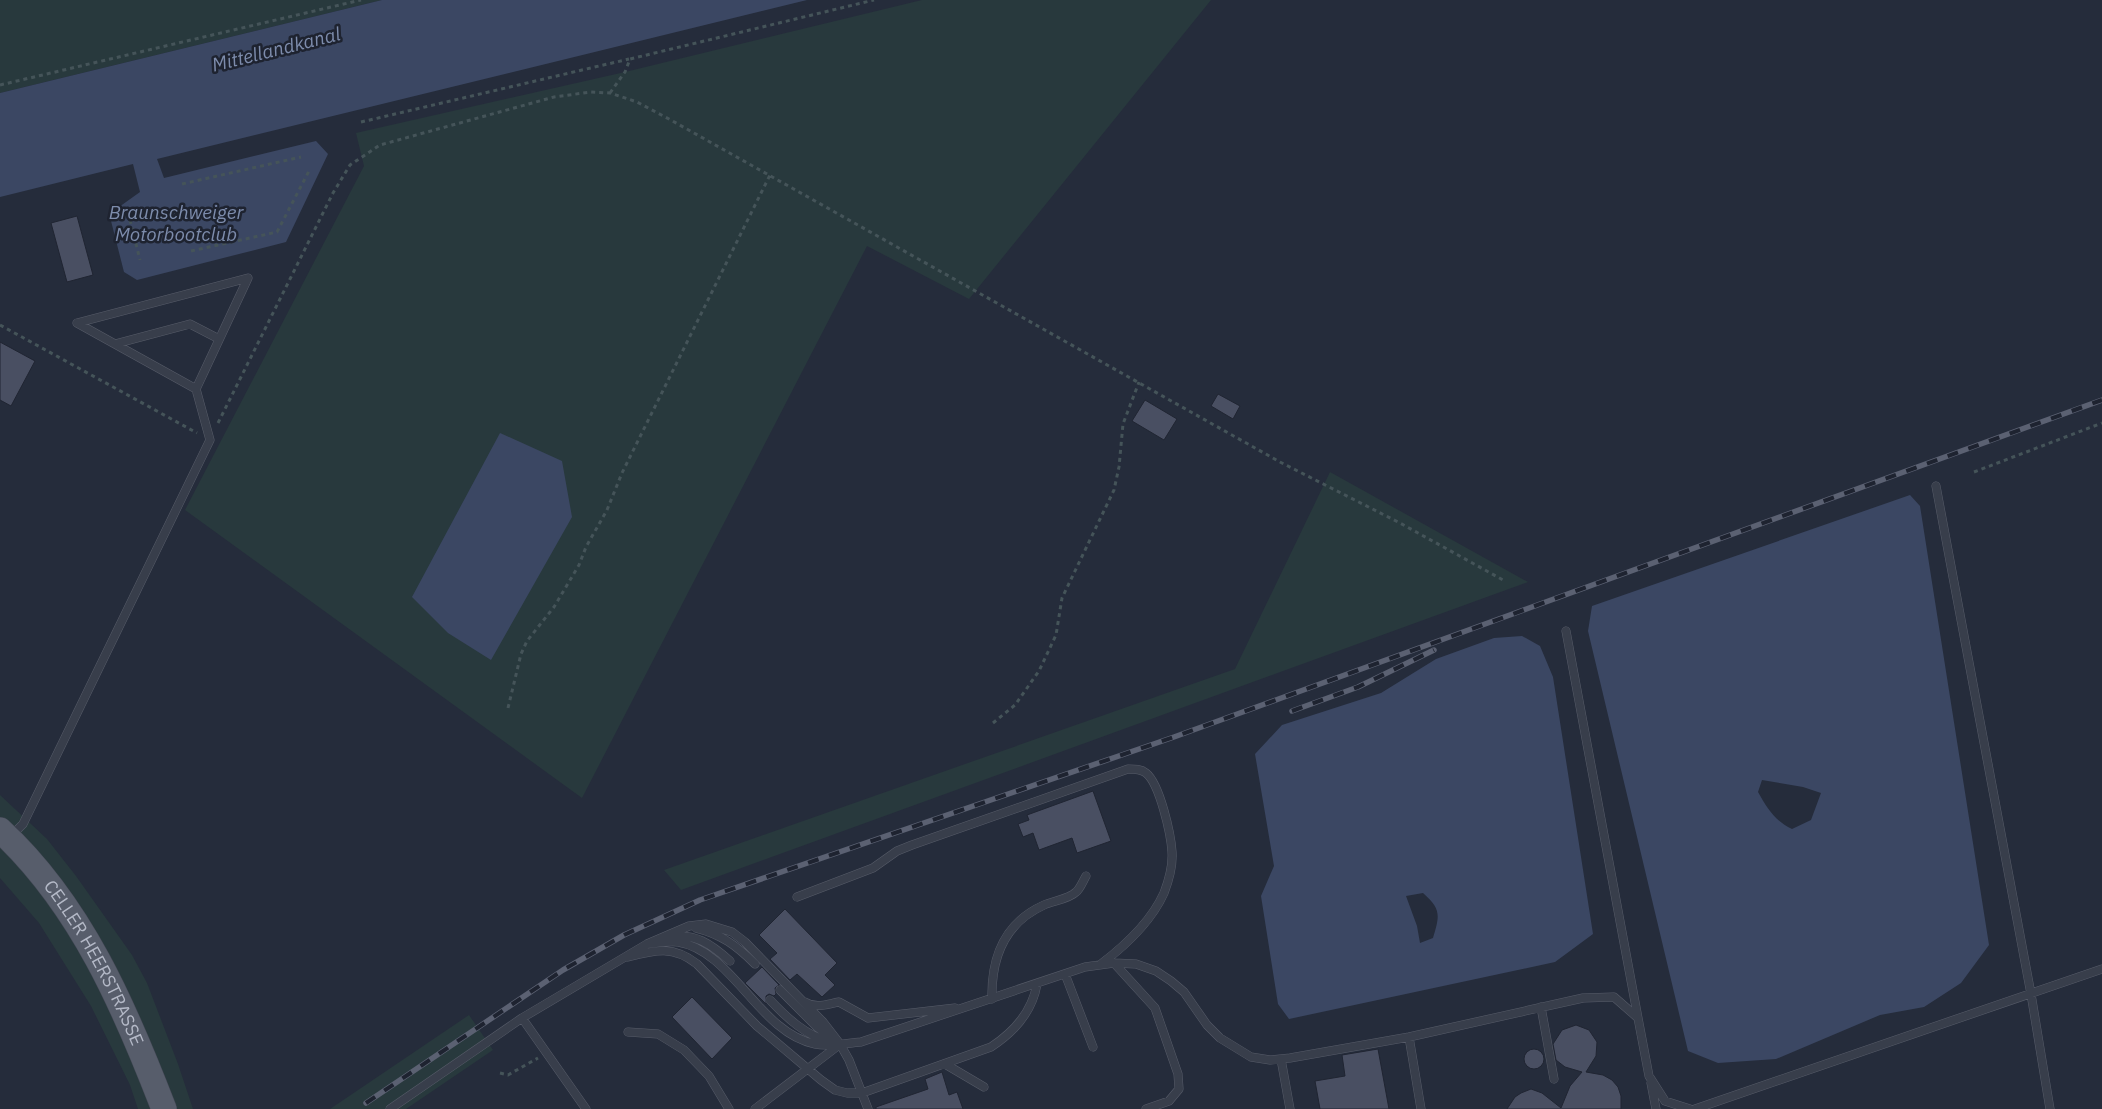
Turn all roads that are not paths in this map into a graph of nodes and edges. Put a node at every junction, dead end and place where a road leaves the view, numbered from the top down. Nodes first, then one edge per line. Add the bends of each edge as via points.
1 (218, 339) junction
2 (114, 344) junction
3 (196, 389) junction
4 (1936, 486) dead end
5 (1566, 631) dead end
6 (4, 834) edge
7 (1086, 876) dead end
8 (797, 896) dead end
9 (689, 926) junction
10 (647, 944) junction
11 (616, 960) junction
12 (730, 961) dead end
13 (1114, 963) junction
14 (755, 964) dead end
15 (1101, 964) junction
16 (2102, 969) edge
17 (1065, 974) junction
18 (1036, 984) junction
19 (780, 990) dead end
20 (2031, 994) junction
21 (799, 998) junction
22 (992, 999) junction
23 (770, 1000) dead end
24 (972, 1006) junction
25 (1541, 1008) junction
26 (522, 1018) junction
27 (1638, 1018) junction
28 (628, 1032) dead end
29 (1408, 1037) junction
30 (840, 1044) junction
31 (1093, 1047) dead end
32 (1281, 1059) junction
33 (945, 1064) junction
34 (807, 1069) junction
35 (1649, 1076) junction
36 (1554, 1079) dead end
37 (984, 1087) dead end
38 (862, 1092) junction
39 (164, 1109) edge
40 (390, 1109) edge
41 (586, 1109) edge
42 (729, 1109) edge
43 (755, 1109) edge
44 (868, 1109) edge
45 (1146, 1109) edge
46 (1290, 1109) edge
47 (1421, 1109) edge
48 (1656, 1109) edge
49 (1690, 1109) edge
50 (1695, 1109) edge
51 (2050, 1109) edge

1 - 2 lane via 190,324
1 - 2 lane via 248,278 76,323
1 - 3 lane
2 - 3 lane
3 - 6 lane via 210,440 23,824
4 - 20 lane
5 - 27 lane
6 - 39 main road, CELLER HEERSTRASSE via 56,896 114,987
7 - 22 lane via 1076,892 1026,916 1001,943 993,973
8 - 15 lane via 873,868 912,844 1128,769 1137,769 1153,782 1158,794 1172,853 1169,879 1154,911 1124,947
9 - 10 lane
9 - 14 lane via 727,939
9 - 21 lane via 706,924 732,932
10 - 11 lane
10 - 12 lane via 675,936 696,938
10 - 30 lane via 677,942 692,946 722,968 781,1028 814,1044
11 - 26 lane
11 - 34 lane via 663,950 688,956 757,1026
13 - 15 lane
13 - 32 lane via 1149,968 1172,981 1184,992 1207,1025 1236,1049 1251,1057
13 - 45 lane via 1155,1008 1178,1074 1179,1089 1169,1101
15 - 17 lane
16 - 20 lane
17 - 18 lane
17 - 31 lane
18 - 22 lane
18 - 33 lane via 1034,999 1027,1013 1004,1038 975,1054
19 - 30 lane via 817,1027
20 - 50 lane
20 - 51 lane
21 - 24 lane via 820,1006 839,1002 868,1018
21 - 30 lane
22 - 24 lane
23 - 30 lane via 800,1028 820,1039
24 - 30 lane via 861,1042
25 - 27 lane via 1583,998 1614,997
25 - 29 lane
25 - 36 lane
26 - 40 lane
26 - 41 lane
27 - 35 lane
28 - 42 lane via 658,1034 684,1050 709,1076
29 - 32 lane
29 - 47 lane
30 - 34 lane
30 - 38 lane
32 - 46 lane
33 - 37 lane
33 - 38 lane
34 - 38 lane via 835,1090
34 - 43 lane
35 - 48 lane
35 - 49 lane via 1665,1101
38 - 44 lane

